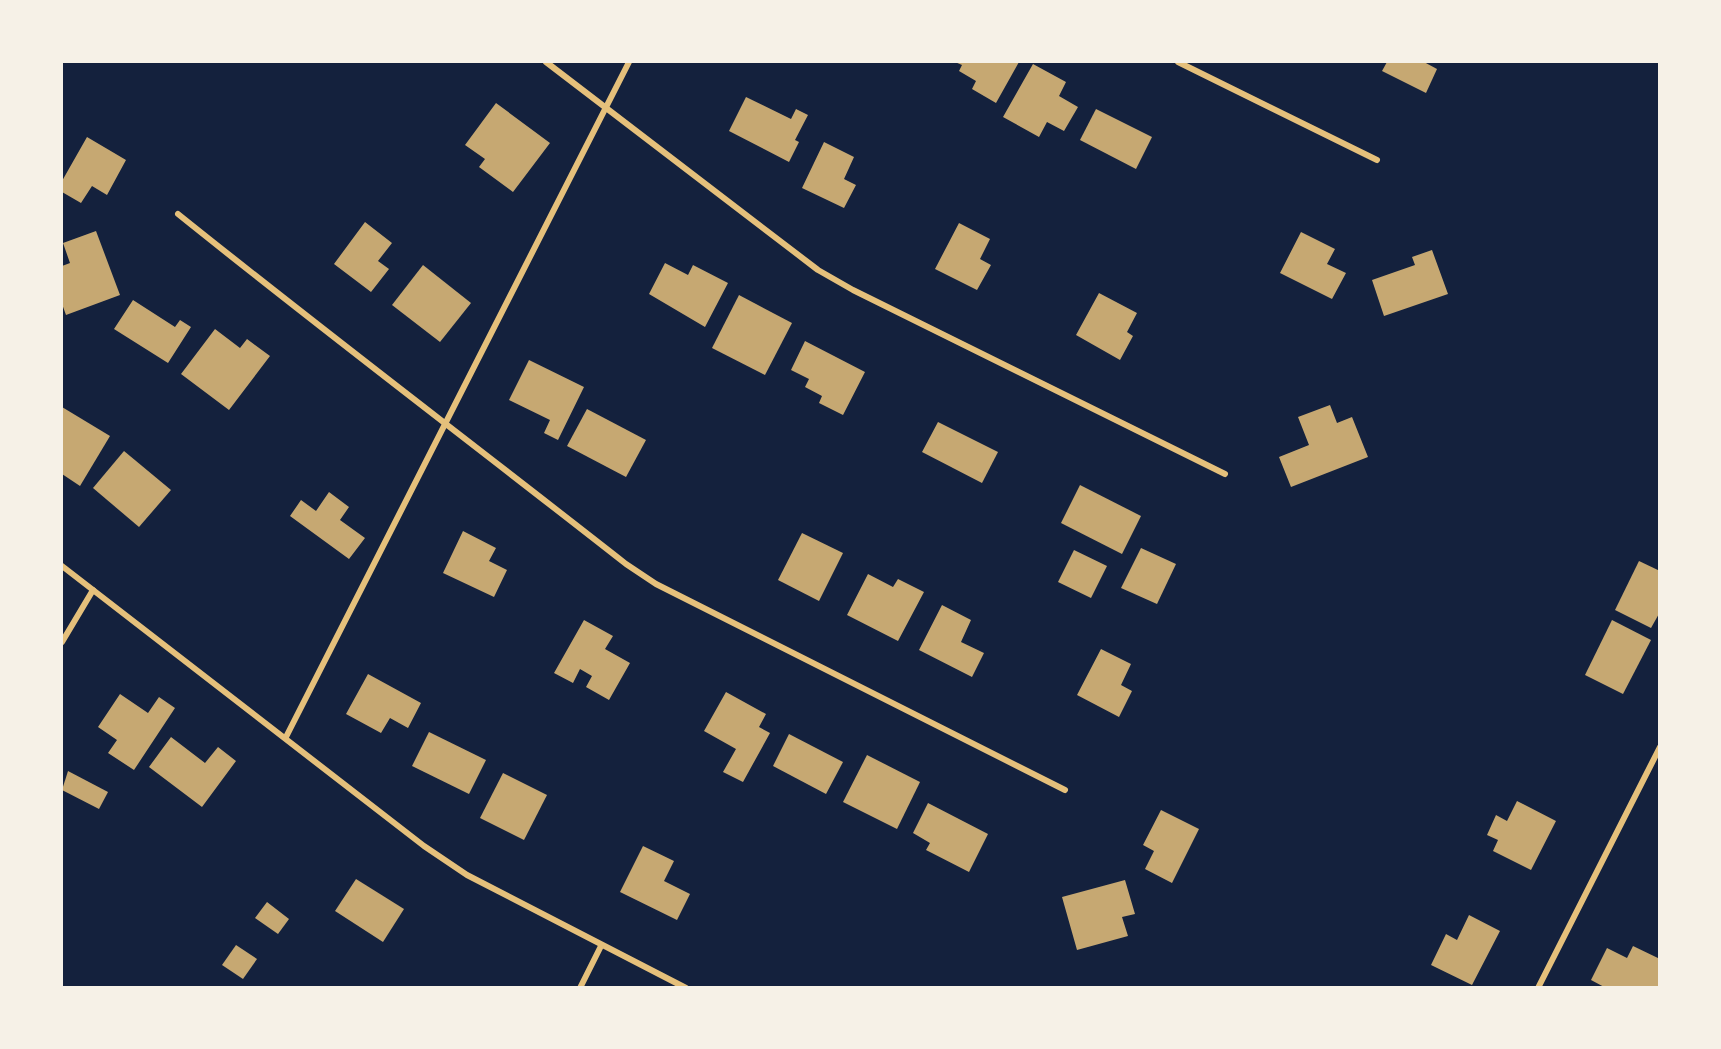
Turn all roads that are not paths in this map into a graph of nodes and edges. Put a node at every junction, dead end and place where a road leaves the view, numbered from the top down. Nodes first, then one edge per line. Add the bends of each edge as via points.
1 (546, 62) edge
2 (628, 62) edge
3 (1178, 62) edge
4 (606, 107) junction
5 (1377, 160) dead end
6 (177, 214) dead end
7 (447, 424) junction
8 (1225, 474) dead end
9 (62, 566) edge
10 (93, 590) junction
11 (62, 642) edge
12 (286, 738) junction
13 (1659, 747) edge
14 (1065, 790) dead end
15 (601, 946) junction
16 (580, 987) edge
17 (686, 987) edge
18 (1538, 987) edge

1 - 4 street
2 - 4 street
3 - 5 street
4 - 7 street
4 - 8 street via 818,270
6 - 7 street via 350,353
7 - 12 street
7 - 14 street via 656,584
9 - 10 street
10 - 11 street
10 - 12 street
12 - 15 street via 467,875
13 - 18 street
15 - 16 street
15 - 17 street

